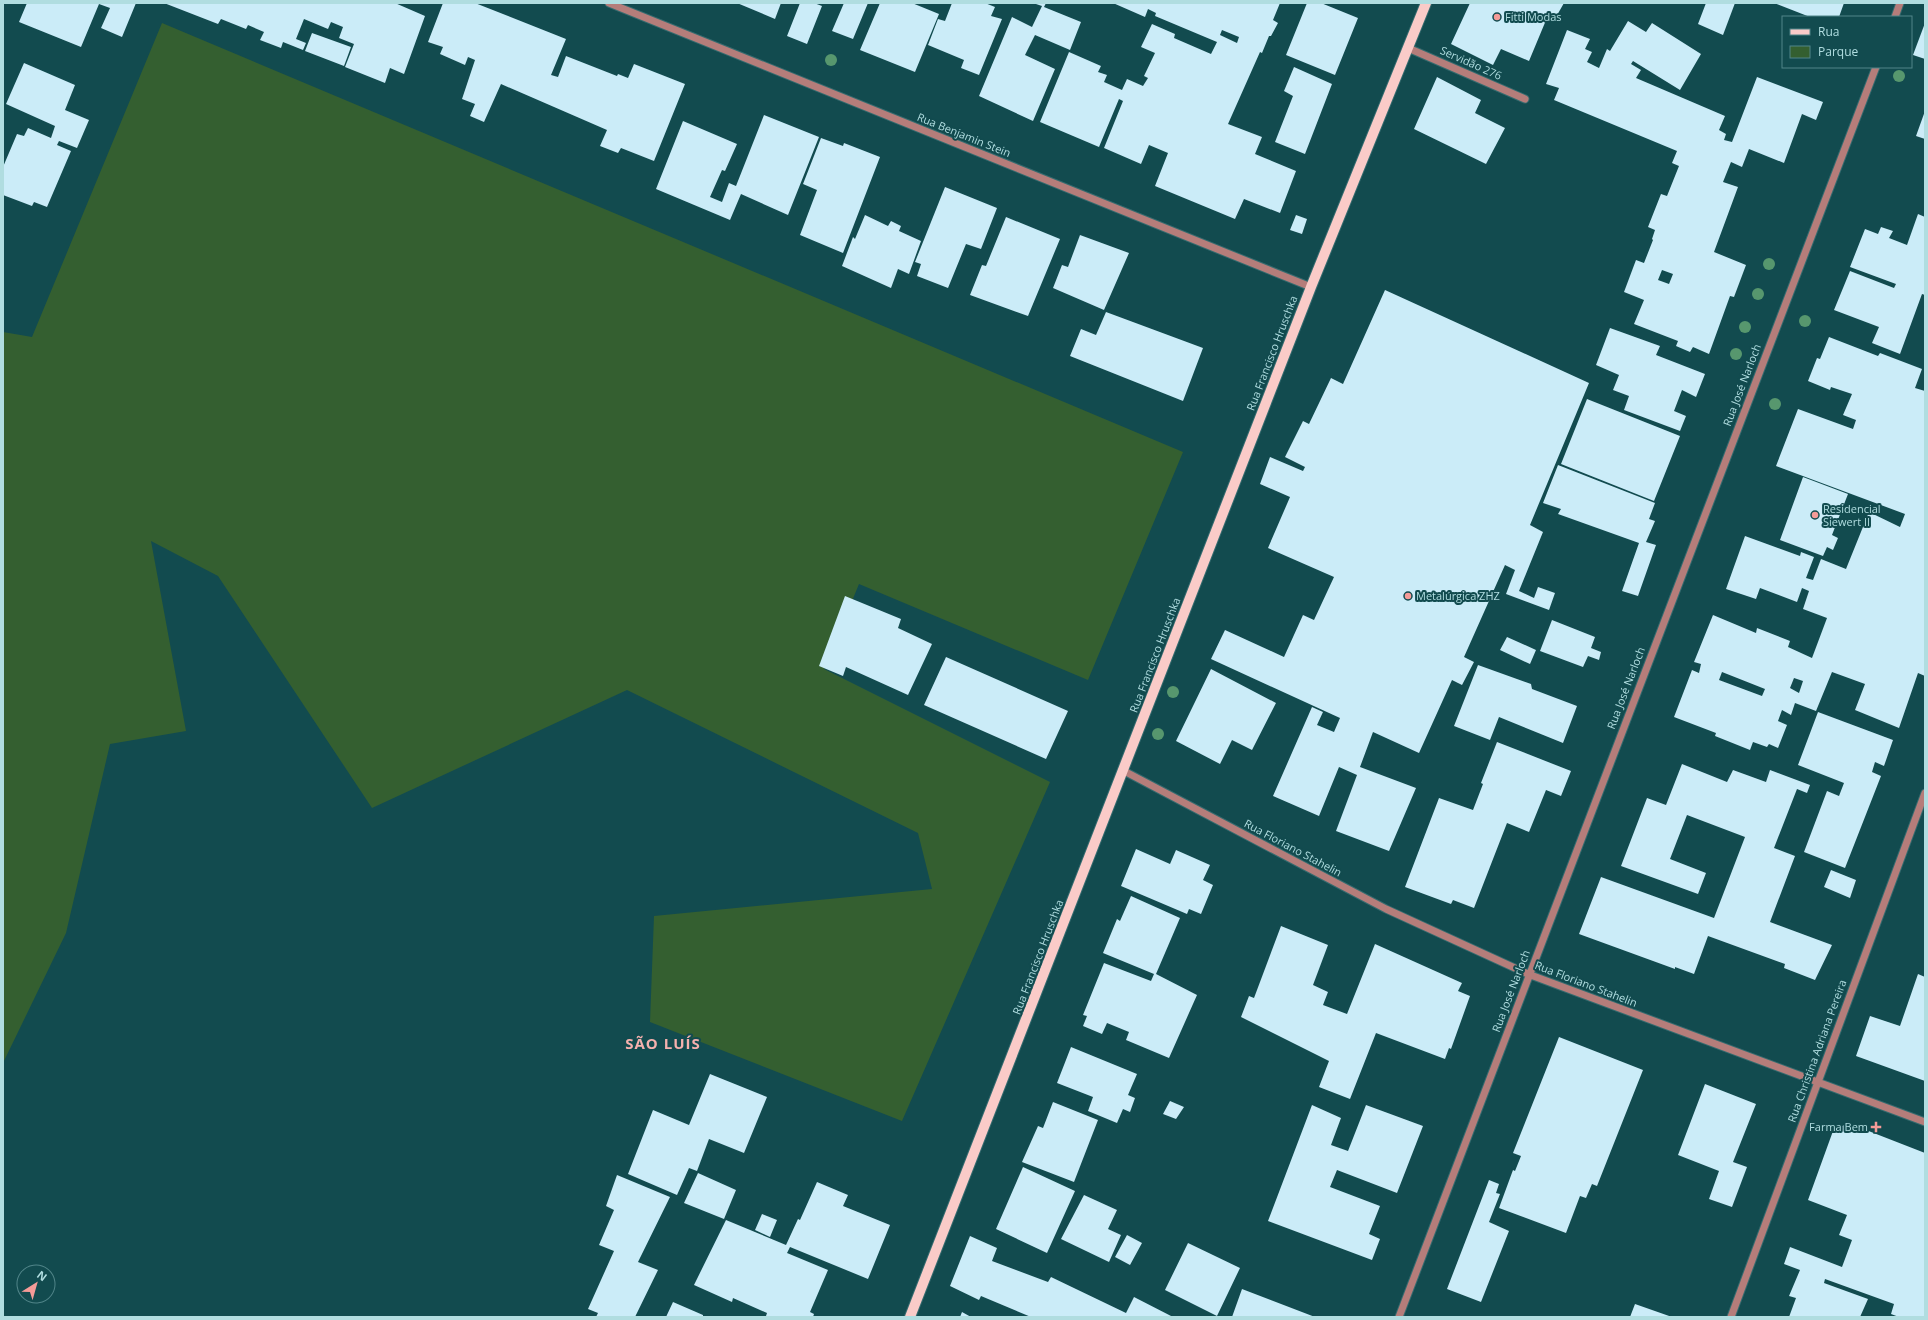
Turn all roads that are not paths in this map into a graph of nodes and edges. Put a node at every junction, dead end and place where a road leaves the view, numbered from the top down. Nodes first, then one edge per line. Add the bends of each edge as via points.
1 (609, 3) edge
2 (1426, 3) edge
3 (1900, 3) edge
4 (1895, 16) edge
5 (1408, 48) junction
6 (1876, 68) edge
7 (1525, 99) dead end
8 (1311, 287) junction
9 (1124, 771) junction
10 (1925, 793) edge
11 (1528, 974) junction
12 (1817, 1082) junction
13 (1925, 1122) edge
14 (910, 1317) edge
15 (1399, 1317) edge
16 (1731, 1317) edge

1 - 8 street, Rua Benjamin Stein
2 - 5 main road, Rua Francisco Hruschka
3 - 4 street
5 - 7 street, Servidão 276
5 - 8 main road, Rua Francisco Hruschka
6 - 11 street, Rua José Narloch
8 - 9 main road, Rua Francisco Hruschka
9 - 11 street, Rua Floriano Stahelin via 1386,909
9 - 14 main road, Rua Francisco Hruschka
10 - 12 street, Rua Christina Adriana Pereira
11 - 12 street, Rua Floriano Stahelin
11 - 15 street, Rua José Narloch
12 - 13 street, Rua Floriano Stahelin
12 - 16 street, Rua Christina Adriana Pereira

